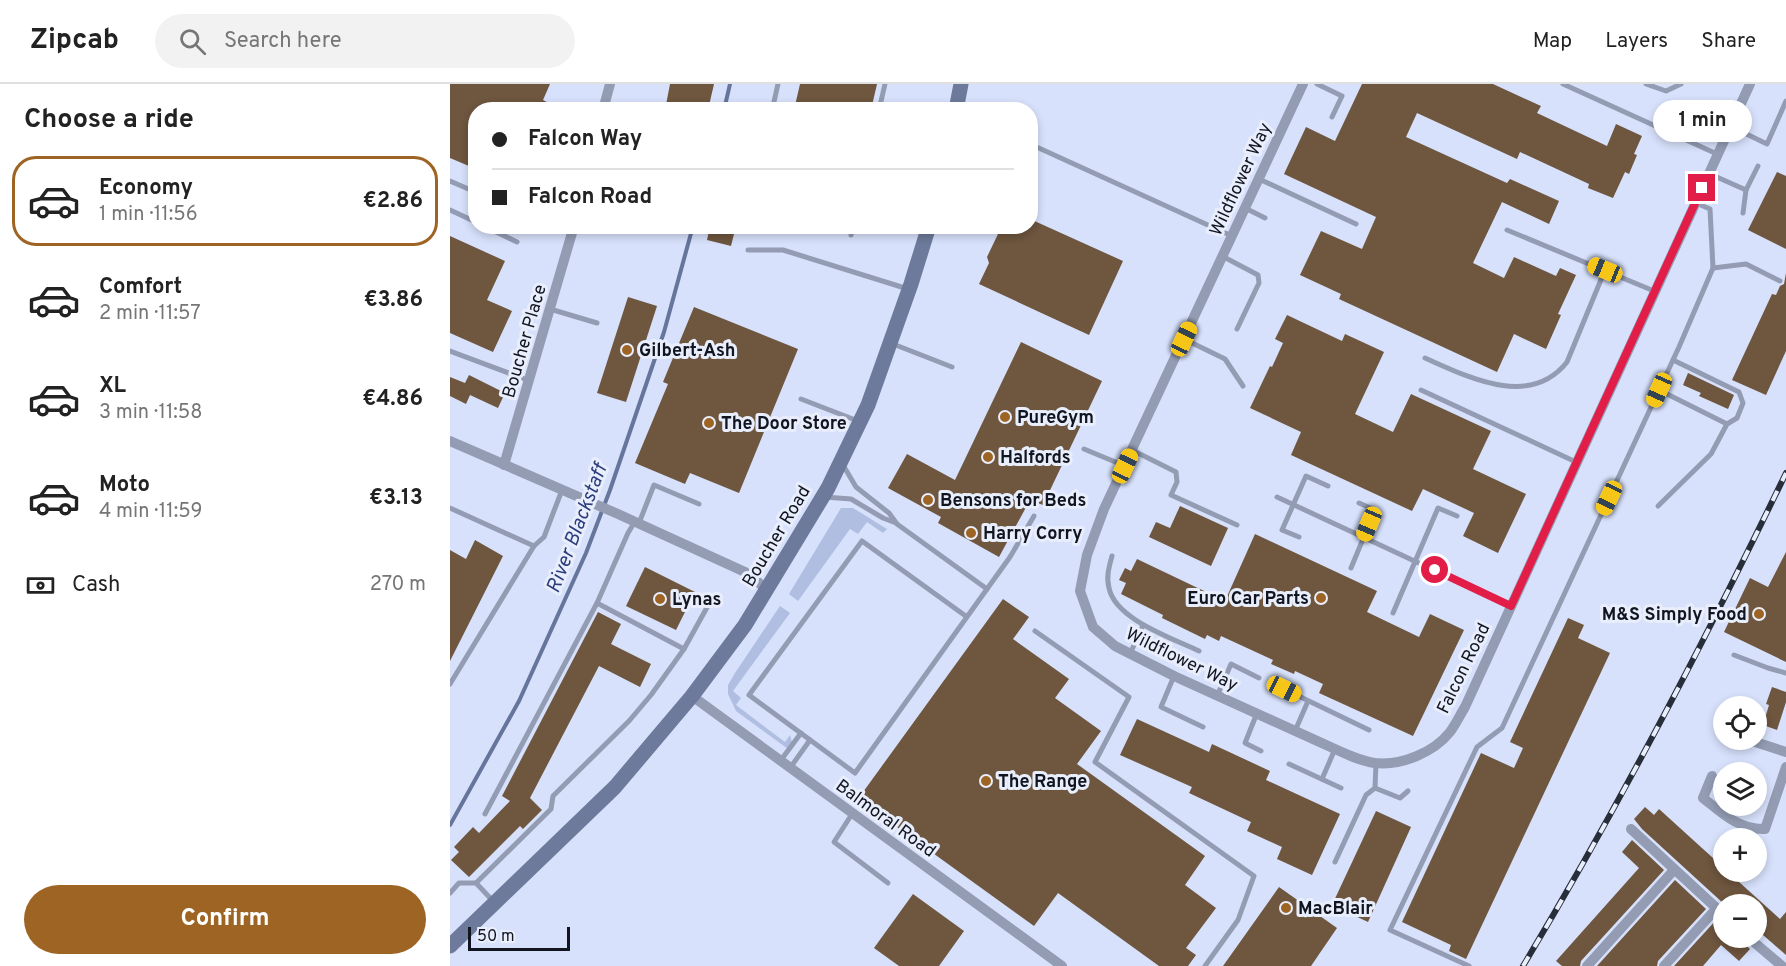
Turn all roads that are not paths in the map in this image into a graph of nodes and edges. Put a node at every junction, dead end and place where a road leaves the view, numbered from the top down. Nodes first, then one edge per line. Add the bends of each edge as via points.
1 (610, 84) edge
2 (778, 84) edge
3 (885, 84) edge
4 (961, 84) edge
5 (1303, 84) edge
6 (1317, 84) edge
7 (1563, 84) edge
8 (1646, 84) edge
9 (1681, 84) edge
10 (1750, 84) edge
11 (1786, 101) edge
12 (605, 102) edge
13 (774, 102) edge
14 (881, 102) edge
15 (958, 102) edge
16 (1332, 117) dead end
17 (1730, 126) junction
18 (1038, 148) edge
19 (1717, 154) junction
20 (1758, 166) dead end
21 (1709, 173) junction
22 (1259, 179) junction
23 (450, 181) edge
24 (468, 189) edge
25 (1746, 190) junction
26 (1696, 203) junction
27 (1245, 208) junction
28 (450, 210) edge
29 (1743, 213) dead end
30 (468, 218) edge
31 (1265, 218) dead end
32 (1356, 224) dead end
33 (1507, 230) dead end
34 (500, 234) edge
35 (572, 234) edge
36 (926, 234) edge
37 (1232, 236) junction
38 (517, 242) dead end
39 (748, 250) dead end
40 (1222, 256) junction
41 (1713, 267) junction
42 (1605, 270) junction
43 (1780, 281) dead end
44 (910, 290) junction
45 (1654, 291) junction
46 (550, 309) junction
47 (597, 323) dead end
48 (1237, 329) dead end
49 (1184, 339) junction
50 (891, 344) junction
51 (450, 351) edge
52 (1425, 358) dead end
53 (1672, 360) junction
54 (952, 367) dead end
55 (530, 381) junction
56 (1243, 386) dead end
57 (1421, 390) dead end
58 (1659, 390) junction
59 (801, 399) dead end
60 (859, 422) junction
61 (1727, 424) junction
62 (450, 441) edge
63 (1084, 449) dead end
64 (1132, 450) junction
65 (841, 461) junction
66 (1576, 462) junction
67 (504, 465) junction
68 (1125, 466) junction
69 (1328, 486) dead end
70 (562, 490) junction
71 (823, 497) junction
72 (1277, 497) dead end
73 (1359, 503) dead end
74 (699, 504) dead end
75 (1294, 504) junction
76 (1658, 506) dead end
77 (450, 508) edge
78 (1034, 516) dead end
79 (1457, 516) dead end
80 (636, 524) junction
81 (897, 524) junction
82 (1237, 525) dead end
83 (1299, 537) dead end
84 (1363, 537) junction
85 (534, 546) junction
86 (1112, 556) dead end
87 (1416, 561) junction
88 (1351, 568) dead end
89 (987, 589) junction
90 (768, 590) junction
91 (710, 602) dead end
92 (597, 603) junction
93 (1511, 606) junction
94 (1393, 613) dead end
95 (967, 617) junction
96 (1143, 625) junction
97 (1035, 631) dead end
98 (684, 649) junction
99 (1199, 651) dead end
100 (1130, 654) junction
101 (1734, 655) dead end
102 (1786, 673) edge
103 (1174, 676) junction
104 (1259, 678) dead end
105 (450, 684) edge
106 (1284, 689) dead end
107 (692, 696) junction
108 (1217, 696) junction
109 (1308, 701) junction
110 (1257, 713) junction
111 (1203, 727) dead end
112 (1369, 730) dead end
113 (1295, 731) junction
114 (801, 733) junction
115 (810, 740) junction
116 (1767, 746) edge
117 (1335, 749) junction
118 (1262, 751) dead end
119 (1786, 752) edge
120 (780, 761) junction
121 (1376, 763) junction
122 (1289, 764) dead end
123 (1786, 767) edge
124 (789, 768) junction
125 (1712, 776) dead end
126 (1323, 779) junction
127 (1341, 788) dead end
128 (1375, 788) junction
129 (1407, 791) dead end
130 (1782, 794) edge
131 (485, 814) dead end
132 (852, 814) junction
133 (1631, 829) dead end
134 (1335, 862) dead end
135 (1674, 870) junction
136 (477, 883) junction
137 (888, 883) dead end
138 (450, 893) edge
139 (496, 903) junction
140 (1713, 906) edge
141 (1713, 919) edge
142 (450, 945) edge
143 (1761, 948) edge
144 (1047, 962) edge
145 (1062, 966) edge
146 (1205, 966) edge
147 (1469, 966) edge
148 (1587, 966) edge
149 (1664, 966) edge
150 (1782, 966) edge

1 - 12 street
2 - 13 lane
3 - 14 lane
4 - 15 street
5 - 22 street, Wildflower Way
6 - 16 lane via 1342,96
7 - 19 lane
8 - 9 lane via 1666,91
10 - 17 street, Falcon Road
11 - 17 lane via 1767,144
17 - 19 street, Falcon Road
18 - 37 lane
19 - 21 street, Falcon Road
20 - 25 lane
21 - 25 lane
21 - 26 street, Falcon Road
22 - 27 street, Wildflower Way
22 - 32 lane
23 - 24 lane
25 - 29 lane
26 - 41 lane via 1710,209
26 - 45 street, Falcon Road
27 - 31 lane
27 - 37 street, Wildflower Way
28 - 30 lane
33 - 42 lane
34 - 38 lane
35 - 46 street, Boucher Place
36 - 44 street, Boucher Road
37 - 40 street, Wildflower Way
39 - 44 lane via 783,250
40 - 48 lane via 1258,274 1260,282
40 - 49 street, Wildflower Way
41 - 43 lane via 1746,264
41 - 53 lane
42 - 45 lane
42 - 52 lane via 1567,362 1548,379 1504,387
44 - 50 street, Boucher Road
45 - 66 street, Falcon Road
46 - 47 lane
46 - 55 street, Boucher Place
49 - 56 lane via 1225,359
49 - 64 street, Wildflower Way
50 - 54 lane
50 - 60 street, Boucher Road
51 - 55 lane
53 - 58 lane
53 - 61 lane via 1738,392 1743,403 1737,418
55 - 67 street, Boucher Place
57 - 66 lane
58 - 61 lane
58 - 147 lane via 1502,728 1477,747 1390,930
59 - 60 lane
60 - 65 street, Boucher Road
61 - 76 lane via 1711,454
62 - 67 street
63 - 68 lane
64 - 68 street, Wildflower Way
64 - 82 lane via 1176,472 1177,482 1171,495
65 - 71 street, Boucher Road
65 - 81 lane via 856,487
66 - 93 street, Falcon Road
67 - 70 street
68 - 100 street, Wildflower Way via 1087,555 1080,591 1093,627
69 - 75 lane via 1306,476
70 - 80 street
70 - 85 lane via 544,537
71 - 81 lane via 851,499
71 - 90 street, Boucher Road
72 - 75 lane
73 - 84 lane via 1375,510
74 - 80 lane via 654,485
75 - 83 lane via 1282,530
75 - 84 lane
77 - 85 lane
78 - 89 lane
79 - 87 lane via 1438,508
80 - 90 street via 745,572
80 - 92 lane via 628,533
81 - 89 lane
84 - 87 lane
84 - 88 lane
85 - 105 lane
86 - 96 lane via 1107,574 1109,590 1119,608
87 - 93 lane
87 - 94 lane
89 - 95 lane
90 - 107 street, Boucher Road
91 - 98 lane
92 - 98 lane
92 - 131 lane
93 - 121 street, Falcon Road via 1450,732 1430,750
95 - 114 lane via 862,541 749,695
95 - 115 lane via 855,772
96 - 99 lane
96 - 100 lane
97 - 146 lane via 1129,697 1095,762 1254,876 1238,920
98 - 136 lane via 629,721 553,796 551,809
100 - 103 street, Wildflower Way
101 - 102 lane
103 - 108 street, Wildflower Way
103 - 111 lane via 1161,707
104 - 108 lane via 1231,664
106 - 109 lane
107 - 120 street, Balmoral Road
107 - 139 street, Boucher Road via 615,787
108 - 110 street, Wildflower Way
109 - 112 lane
109 - 113 lane
110 - 113 street, Wildflower Way
110 - 118 lane via 1245,743
113 - 117 street, Wildflower Way
114 - 115 lane
114 - 120 lane
115 - 124 lane
116 - 119 street
117 - 121 street, Wildflower Way
117 - 126 lane
120 - 124 street, Balmoral Road
121 - 128 lane
122 - 126 lane
123 - 130 street
124 - 132 street, Balmoral Road
125 - 130 street via 1703,798 1731,820 1754,830 1765,829
126 - 127 lane
128 - 129 lane via 1400,798
128 - 134 lane via 1366,795
132 - 137 lane via 834,842
132 - 144 street, Balmoral Road
133 - 135 street
135 - 140 street
135 - 148 street
136 - 138 lane via 459,883
136 - 139 lane
139 - 142 street, Boucher Road
141 - 149 street
143 - 150 street
144 - 145 street, Balmoral Road

